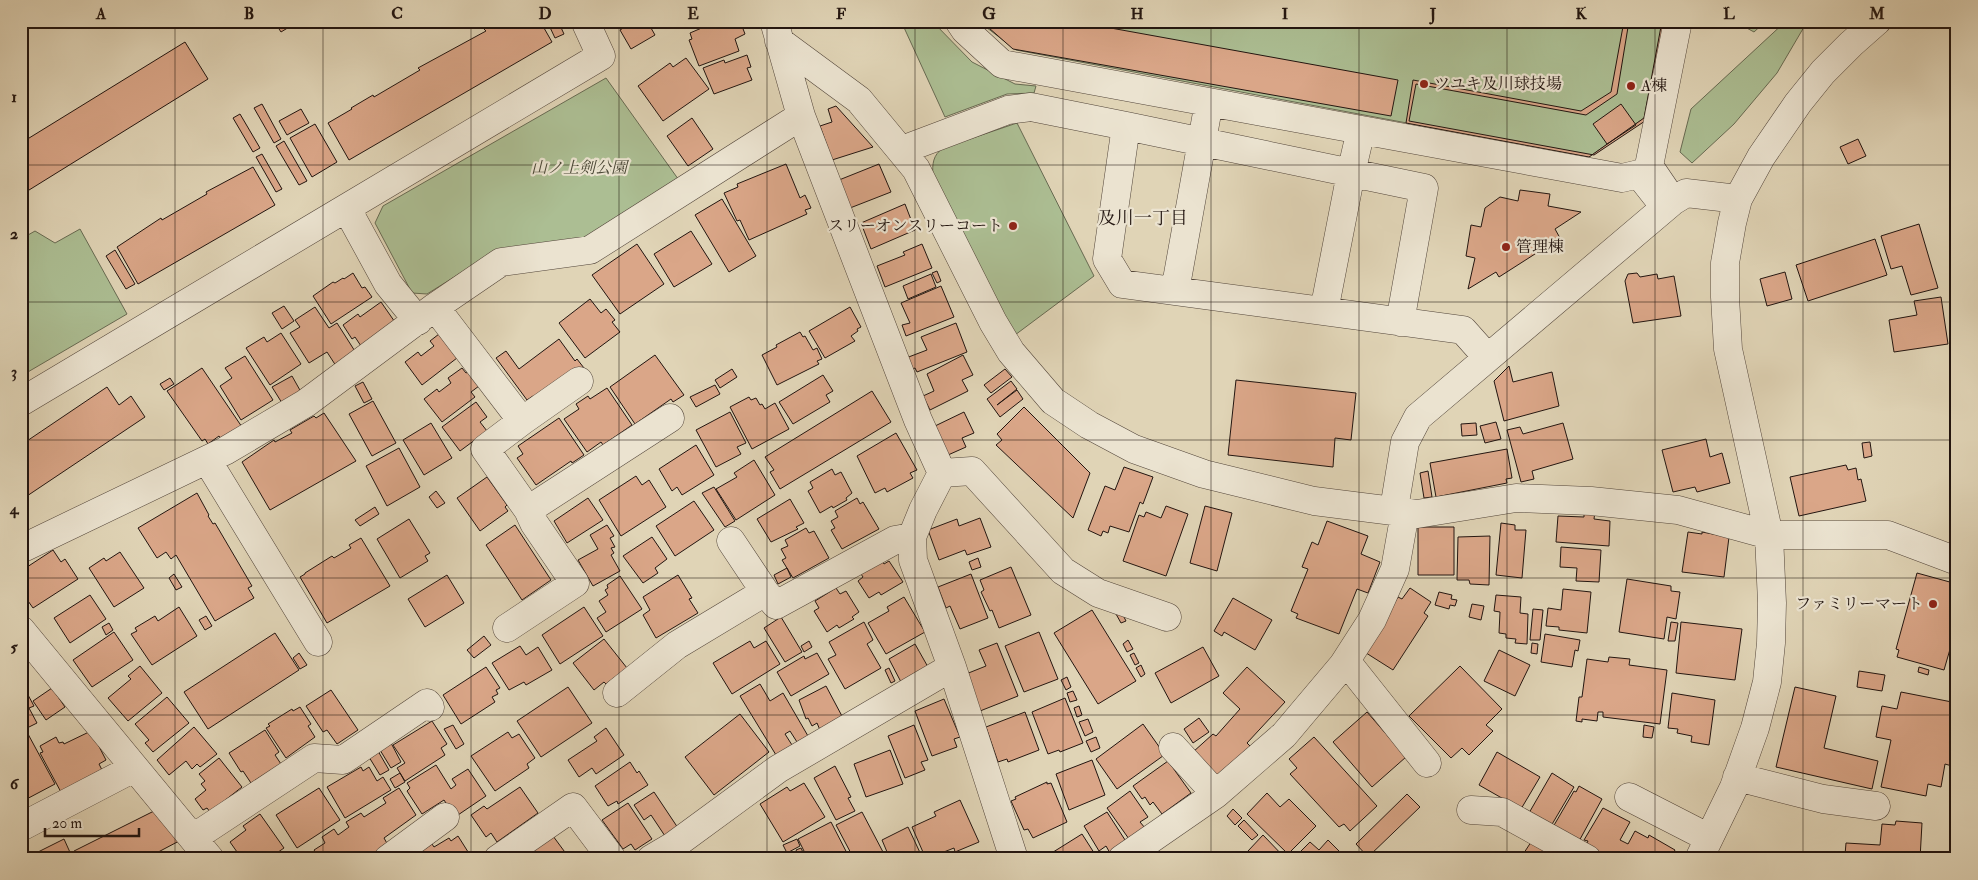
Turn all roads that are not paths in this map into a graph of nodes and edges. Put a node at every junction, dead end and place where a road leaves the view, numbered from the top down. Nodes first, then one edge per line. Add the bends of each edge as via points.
1 (585, 21) edge
2 (959, 21) edge
3 (1678, 21) edge
4 (1877, 21) edge
5 (777, 31) edge
6 (1209, 102) junction
7 (801, 116) junction
8 (1126, 126) junction
9 (1361, 130) junction
10 (1201, 142) junction
11 (902, 150) junction
12 (1351, 173) junction
13 (1738, 199) junction
14 (1669, 204) junction
15 (347, 209) junction
16 (1175, 291) junction
17 (1324, 311) junction
18 (427, 314) junction
19 (1400, 322) junction
20 (1487, 357) junction
21 (579, 381) dead end
22 (21, 402) edge
23 (670, 418) dead end
24 (522, 421) junction
25 (207, 460) junction
26 (942, 472) junction
27 (528, 510) junction
28 (1400, 512) junction
29 (1769, 535) junction
30 (912, 536) junction
31 (731, 541) dead end
32 (21, 549) edge
33 (1957, 561) edge
34 (765, 592) junction
35 (1167, 617) dead end
36 (507, 628) dead end
37 (21, 630) edge
38 (318, 642) dead end
39 (1346, 661) junction
40 (952, 667) junction
41 (617, 693) dead end
42 (430, 707) dead end
43 (1172, 747) dead end
44 (1427, 763) dead end
45 (134, 768) junction
46 (1737, 777) junction
47 (1216, 794) junction
48 (1629, 797) dead end
49 (1876, 806) dead end
50 (1471, 810) dead end
51 (445, 817) dead end
52 (21, 827) edge
53 (201, 848) edge
54 (1704, 848) edge
55 (489, 855) edge
56 (388, 859) edge
57 (612, 859) edge
58 (652, 859) edge
59 (1014, 859) edge
60 (1122, 859) edge
61 (1587, 859) edge

1 - 15 street via 601,56
2 - 6 street via 1002,64
3 - 14 street via 1649,166
4 - 13 street via 1823,72 1798,103 1761,157
5 - 7 street
5 - 11 street via 859,100
6 - 9 street
6 - 10 street
7 - 18 street via 590,250 501,262
7 - 26 street via 918,420
8 - 10 street
8 - 11 street via 1031,107 1008,110
8 - 16 street via 1106,259 1122,284
9 - 12 street
9 - 14 street via 1622,178 1639,174
10 - 12 street
10 - 16 street
11 - 28 street via 916,169 1011,352 1053,401 1134,449 1204,474 1314,501
12 - 17 street
12 - 19 street via 1424,188
13 - 14 street via 1686,193
13 - 29 street via 1725,263 1728,349
14 - 20 street
15 - 18 street via 388,284
15 - 22 street via 125,348
16 - 17 street
17 - 19 street
18 - 24 street
18 - 25 street via 306,404
19 - 20 street via 1463,330
20 - 28 street via 1418,417 1405,442 1395,503
21 - 24 street
23 - 27 street
24 - 27 street via 485,449
25 - 32 street
25 - 38 street
26 - 30 street
26 - 35 street via 972,471 1063,571 1098,593
27 - 36 street via 575,583
28 - 29 street via 1416,514 1516,498 1591,501 1678,510
28 - 39 street via 1403,524 1395,569 1372,620
29 - 33 street via 1888,535
29 - 46 street via 1772,603 1767,682
30 - 34 street via 895,540 776,605
30 - 40 street via 913,560
31 - 34 street
34 - 41 street via 677,645
37 - 45 street
39 - 44 street
39 - 47 street via 1284,735
40 - 58 street via 778,769
40 - 59 street
42 - 53 street via 427,703 343,760 314,758
43 - 47 street
45 - 52 street
45 - 53 street
46 - 49 street via 1823,799
46 - 54 street
47 - 60 street
48 - 54 street
50 - 61 street via 1502,812
51 - 56 street
55 - 57 street via 568,801

